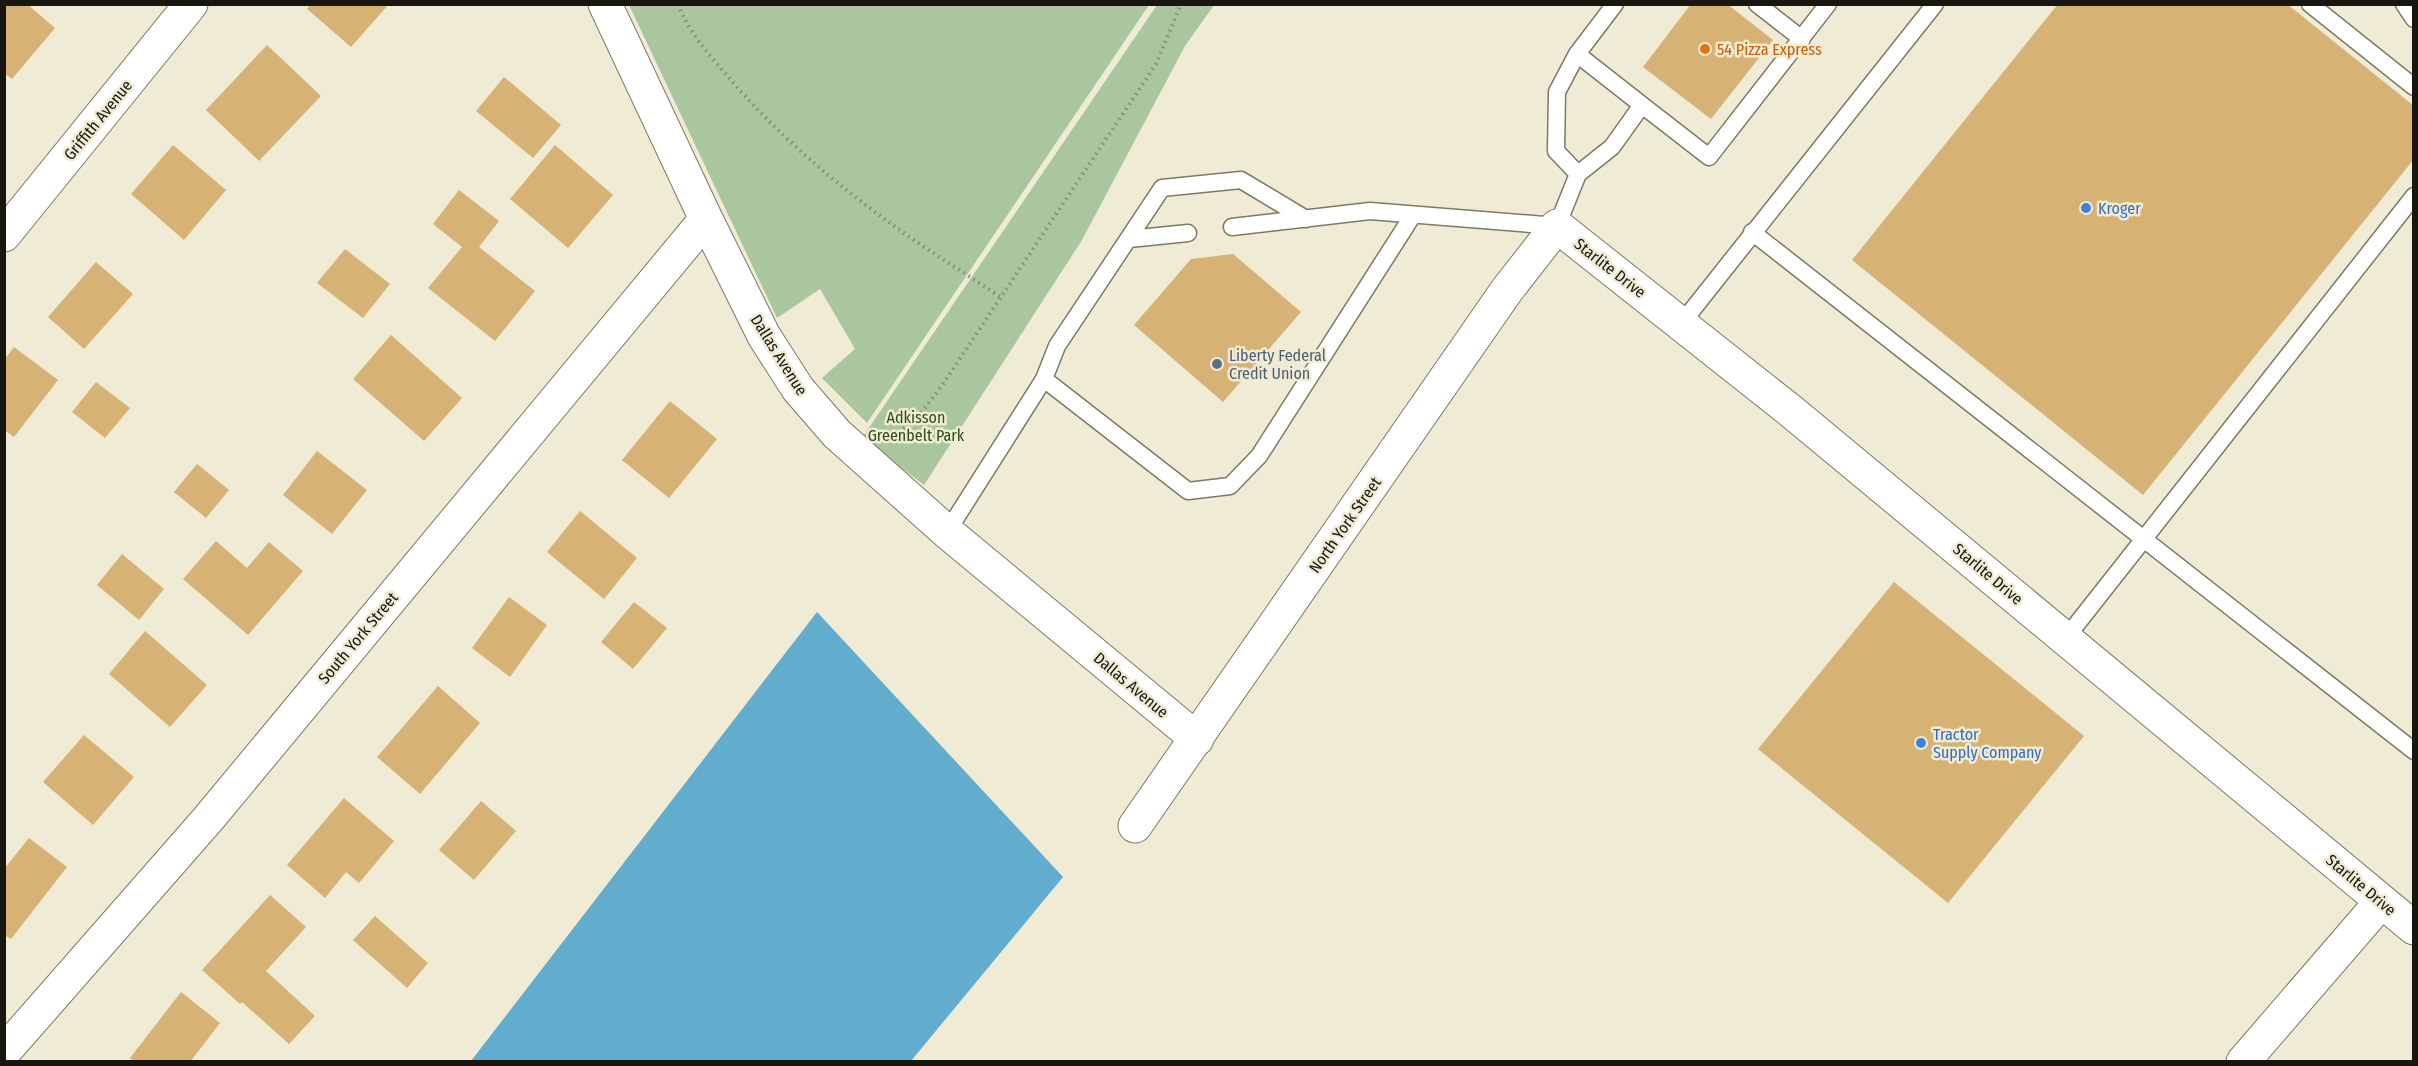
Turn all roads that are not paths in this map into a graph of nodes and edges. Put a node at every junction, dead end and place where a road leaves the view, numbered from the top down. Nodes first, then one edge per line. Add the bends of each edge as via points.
1 (191, 4) edge
2 (605, 4) edge
3 (1615, 4) edge
4 (1758, 4) edge
5 (1828, 4) edge
6 (1935, 4) edge
7 (2310, 4) edge
8 (2404, 4) edge
9 (2414, 19) edge
10 (1802, 39) junction
11 (1576, 54) junction
12 (2414, 87) edge
13 (1642, 105) junction
14 (1578, 174) junction
15 (2414, 196) edge
16 (1413, 214) junction
17 (706, 219) junction
18 (1306, 219) junction
19 (1557, 226) junction
20 (1232, 227) dead end
21 (1188, 232) dead end
22 (1752, 232) junction
23 (4, 235) edge
24 (1129, 239) junction
25 (1681, 324) junction
26 (1044, 379) junction
27 (947, 532) junction
28 (2143, 539) junction
29 (2065, 639) junction
30 (1197, 740) junction
31 (2412, 747) edge
32 (1135, 826) dead end
33 (2382, 902) junction
34 (2414, 928) edge
35 (4, 1052) edge
36 (2243, 1062) edge

1 - 23 street, Griffith Avenue
2 - 17 street, Dallas Avenue
3 - 11 lane
4 - 10 lane
5 - 10 lane
6 - 22 lane
7 - 12 lane
8 - 9 lane
10 - 13 lane via 1710,158
11 - 13 lane
11 - 14 lane via 1557,92 1556,151
13 - 14 lane via 1612,147
14 - 19 lane
15 - 28 lane
16 - 18 lane via 1370,211
16 - 19 lane
16 - 26 lane via 1259,456 1230,486 1188,491
17 - 27 street, Dallas Avenue via 764,336 798,389 837,434
17 - 35 street, South York Street via 209,818
18 - 20 lane
18 - 24 lane via 1241,180 1162,188
19 - 25 street, Starlite Drive
19 - 30 street, North York Street via 1507,290
21 - 24 lane
22 - 25 lane
22 - 28 lane
24 - 26 lane via 1057,346
25 - 29 street, Starlite Drive
26 - 27 lane
27 - 30 street, Dallas Avenue
28 - 29 lane
28 - 31 lane
29 - 33 street, Starlite Drive
30 - 32 street, North York Street
33 - 34 street, Starlite Drive
33 - 36 street

